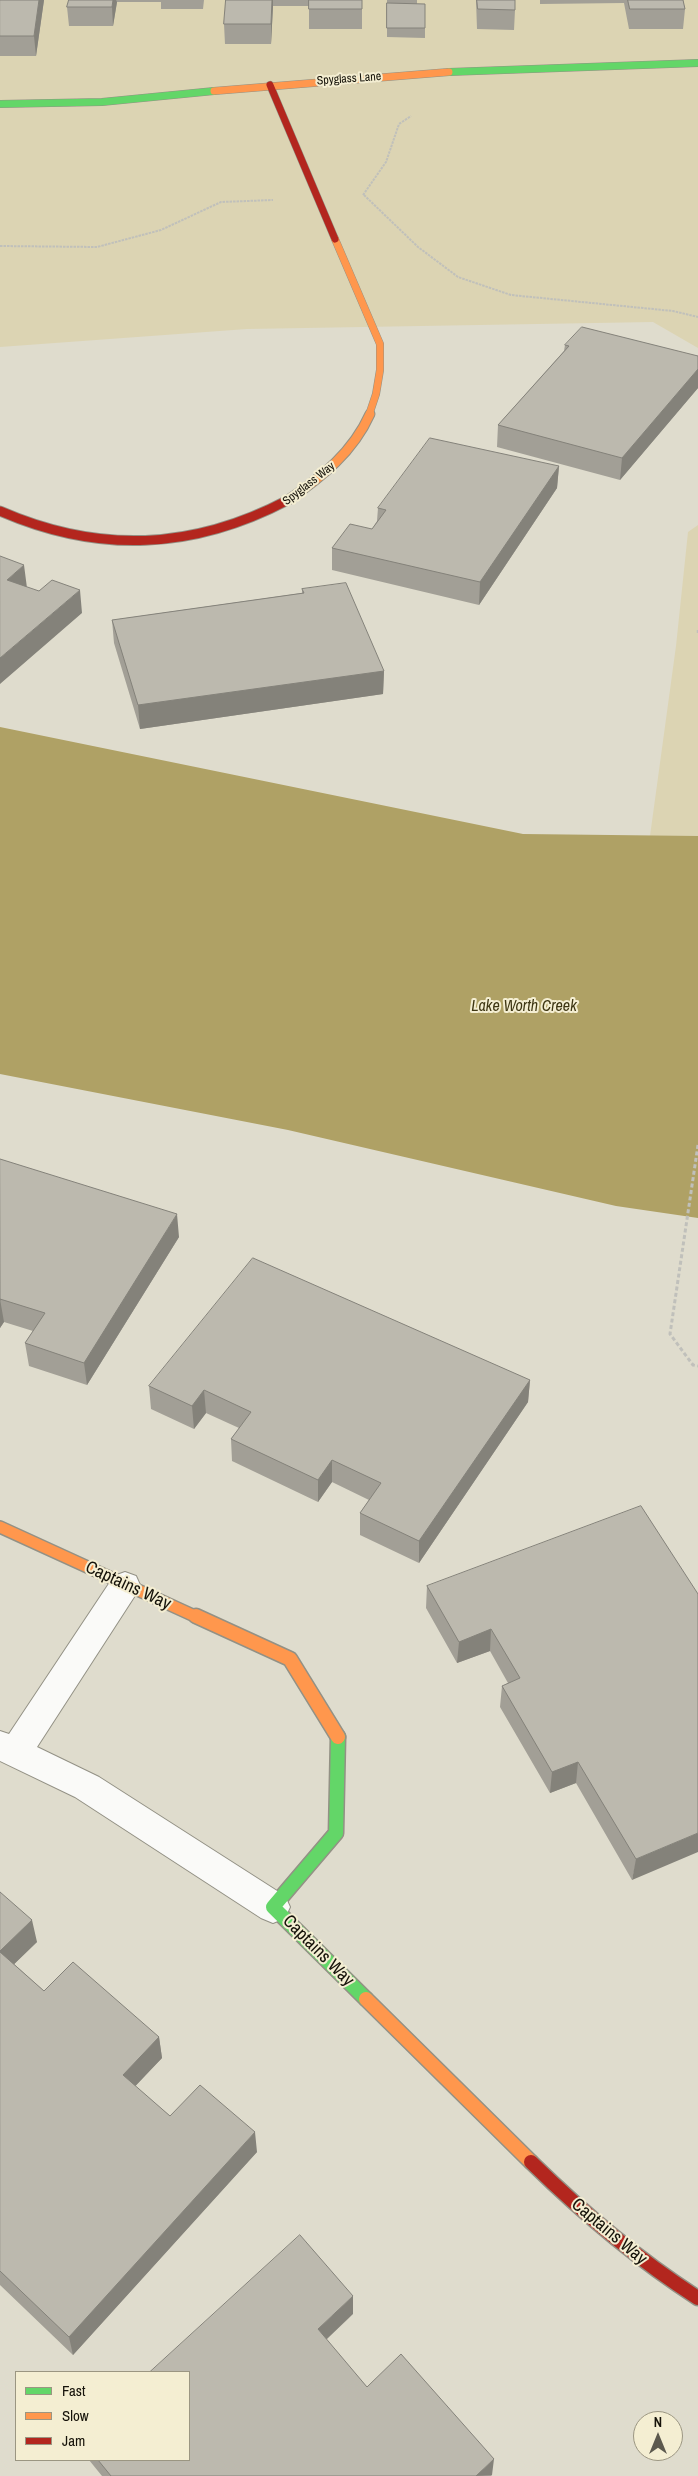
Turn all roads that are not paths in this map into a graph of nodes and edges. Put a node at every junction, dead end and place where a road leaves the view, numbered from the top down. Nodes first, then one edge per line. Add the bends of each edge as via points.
1 (698, 63) edge
2 (270, 85) junction
3 (0, 104) edge
4 (0, 511) edge
5 (0, 1527) edge
6 (125, 1585) junction
7 (8, 1749) edge
8 (273, 1907) junction
9 (698, 2298) edge

1 - 2 street, Spyglass Lane via 542,67
2 - 3 street, Spyglass Lane via 108,101
2 - 4 street, Spyglass Way via 380,344 380,391 363,431 330,470 289,502 236,526 203,534 134,541 100,540 36,527
5 - 6 street, Captains Way
6 - 7 lane
6 - 8 street, Captains Way via 290,1659 340,1738 336,1833
7 - 8 lane via 87,1787
8 - 9 street, Captains Way via 563,2194 656,2272

